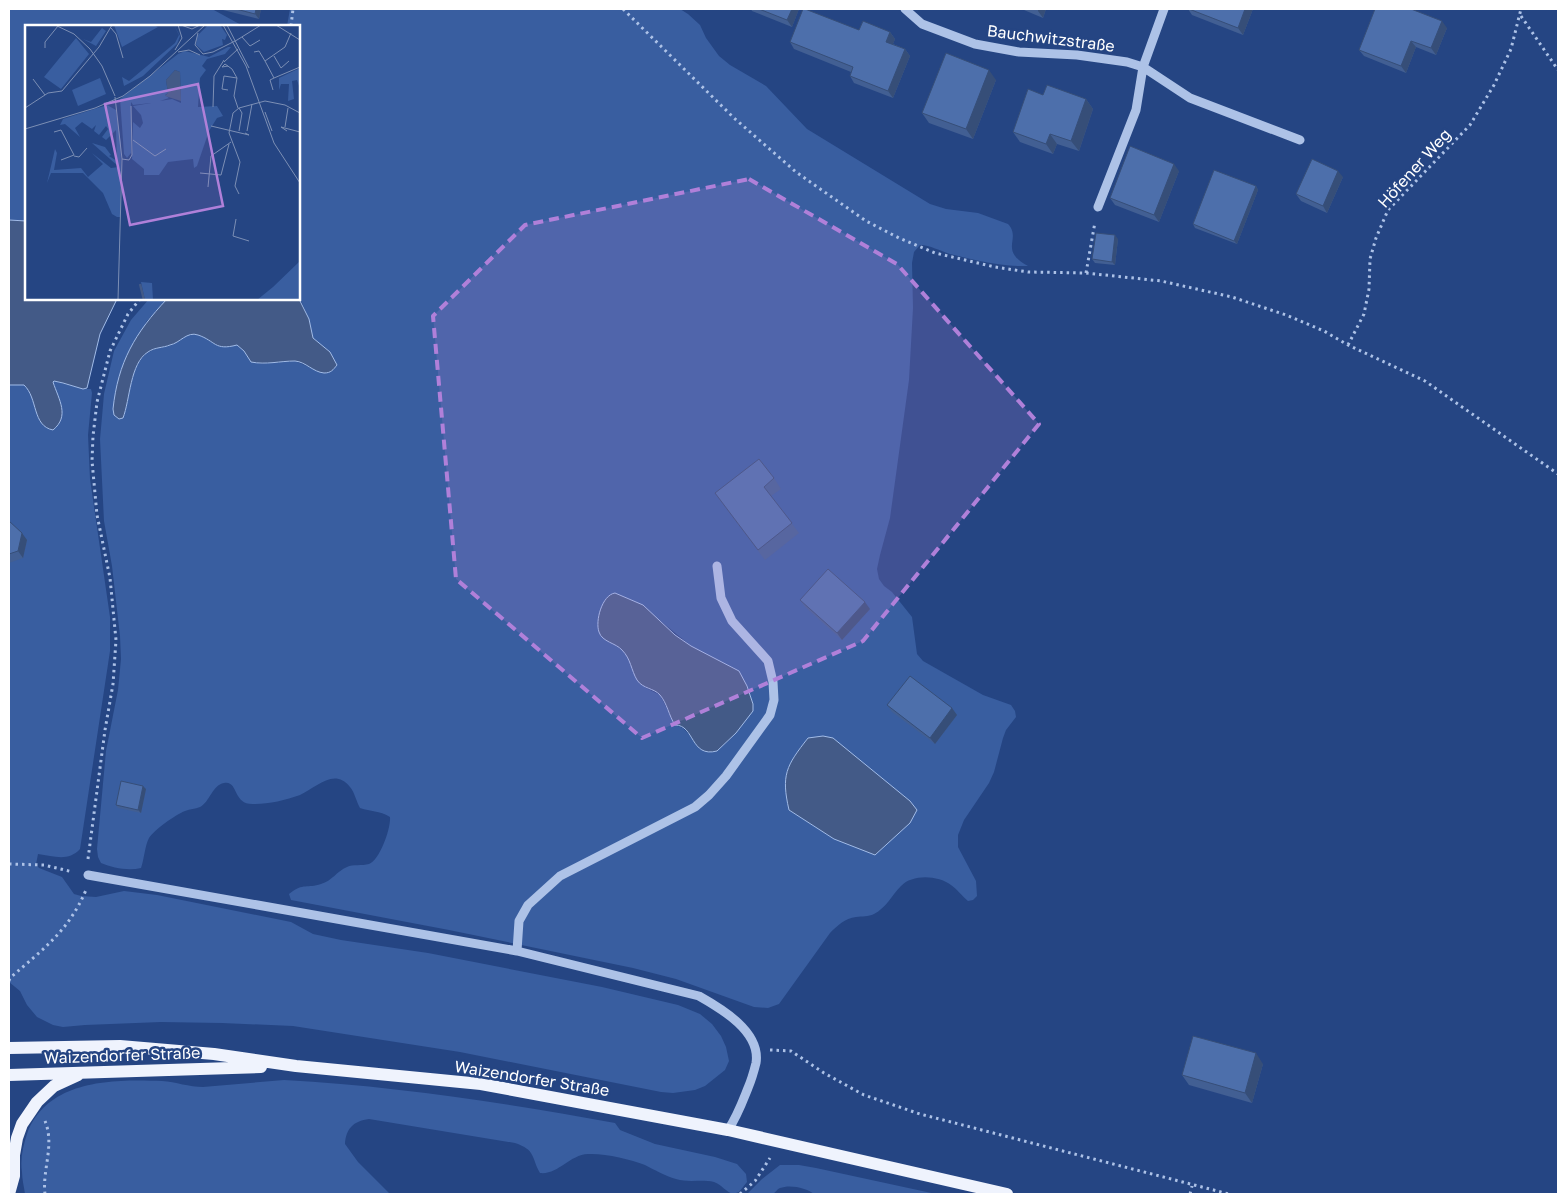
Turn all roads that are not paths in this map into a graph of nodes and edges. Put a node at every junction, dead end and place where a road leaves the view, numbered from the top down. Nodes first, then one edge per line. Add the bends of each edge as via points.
1 (905, 9) edge
2 (1164, 9) edge
3 (1143, 67) junction
4 (1300, 140) dead end
5 (1098, 207) road end
6 (717, 566) dead end
7 (88, 875) road end
8 (517, 951) junction
9 (9, 1048) edge
10 (296, 1066) junction
11 (85, 1072) junction
12 (9, 1075) edge
13 (728, 1130) junction
14 (9, 1194) edge
15 (1007, 1194) edge

1 - 3 street, Bauchwitzstraße via 922,24 975,44 1019,52 1077,55
2 - 3 street
3 - 4 street, Bauchwitzstraße via 1190,98
3 - 5 street via 1136,110
6 - 8 street via 721,598 732,621 768,661 774,700 770,714 726,776 695,807 560,876 528,904 519,921
7 - 8 street
8 - 13 street via 700,996 737,1021 755,1049 756,1062 737,1117
9 - 10 main road, Waizendorfer Straße via 120,1046 214,1054
10 - 11 main road, Waizendorfer Straße
10 - 13 main road, Waizendorfer Straße via 481,1084
11 - 12 main road, Waizendorfer Straße
11 - 14 main road via 54,1086 37,1102 22,1124
13 - 15 main road, Waizendorfer Straße

